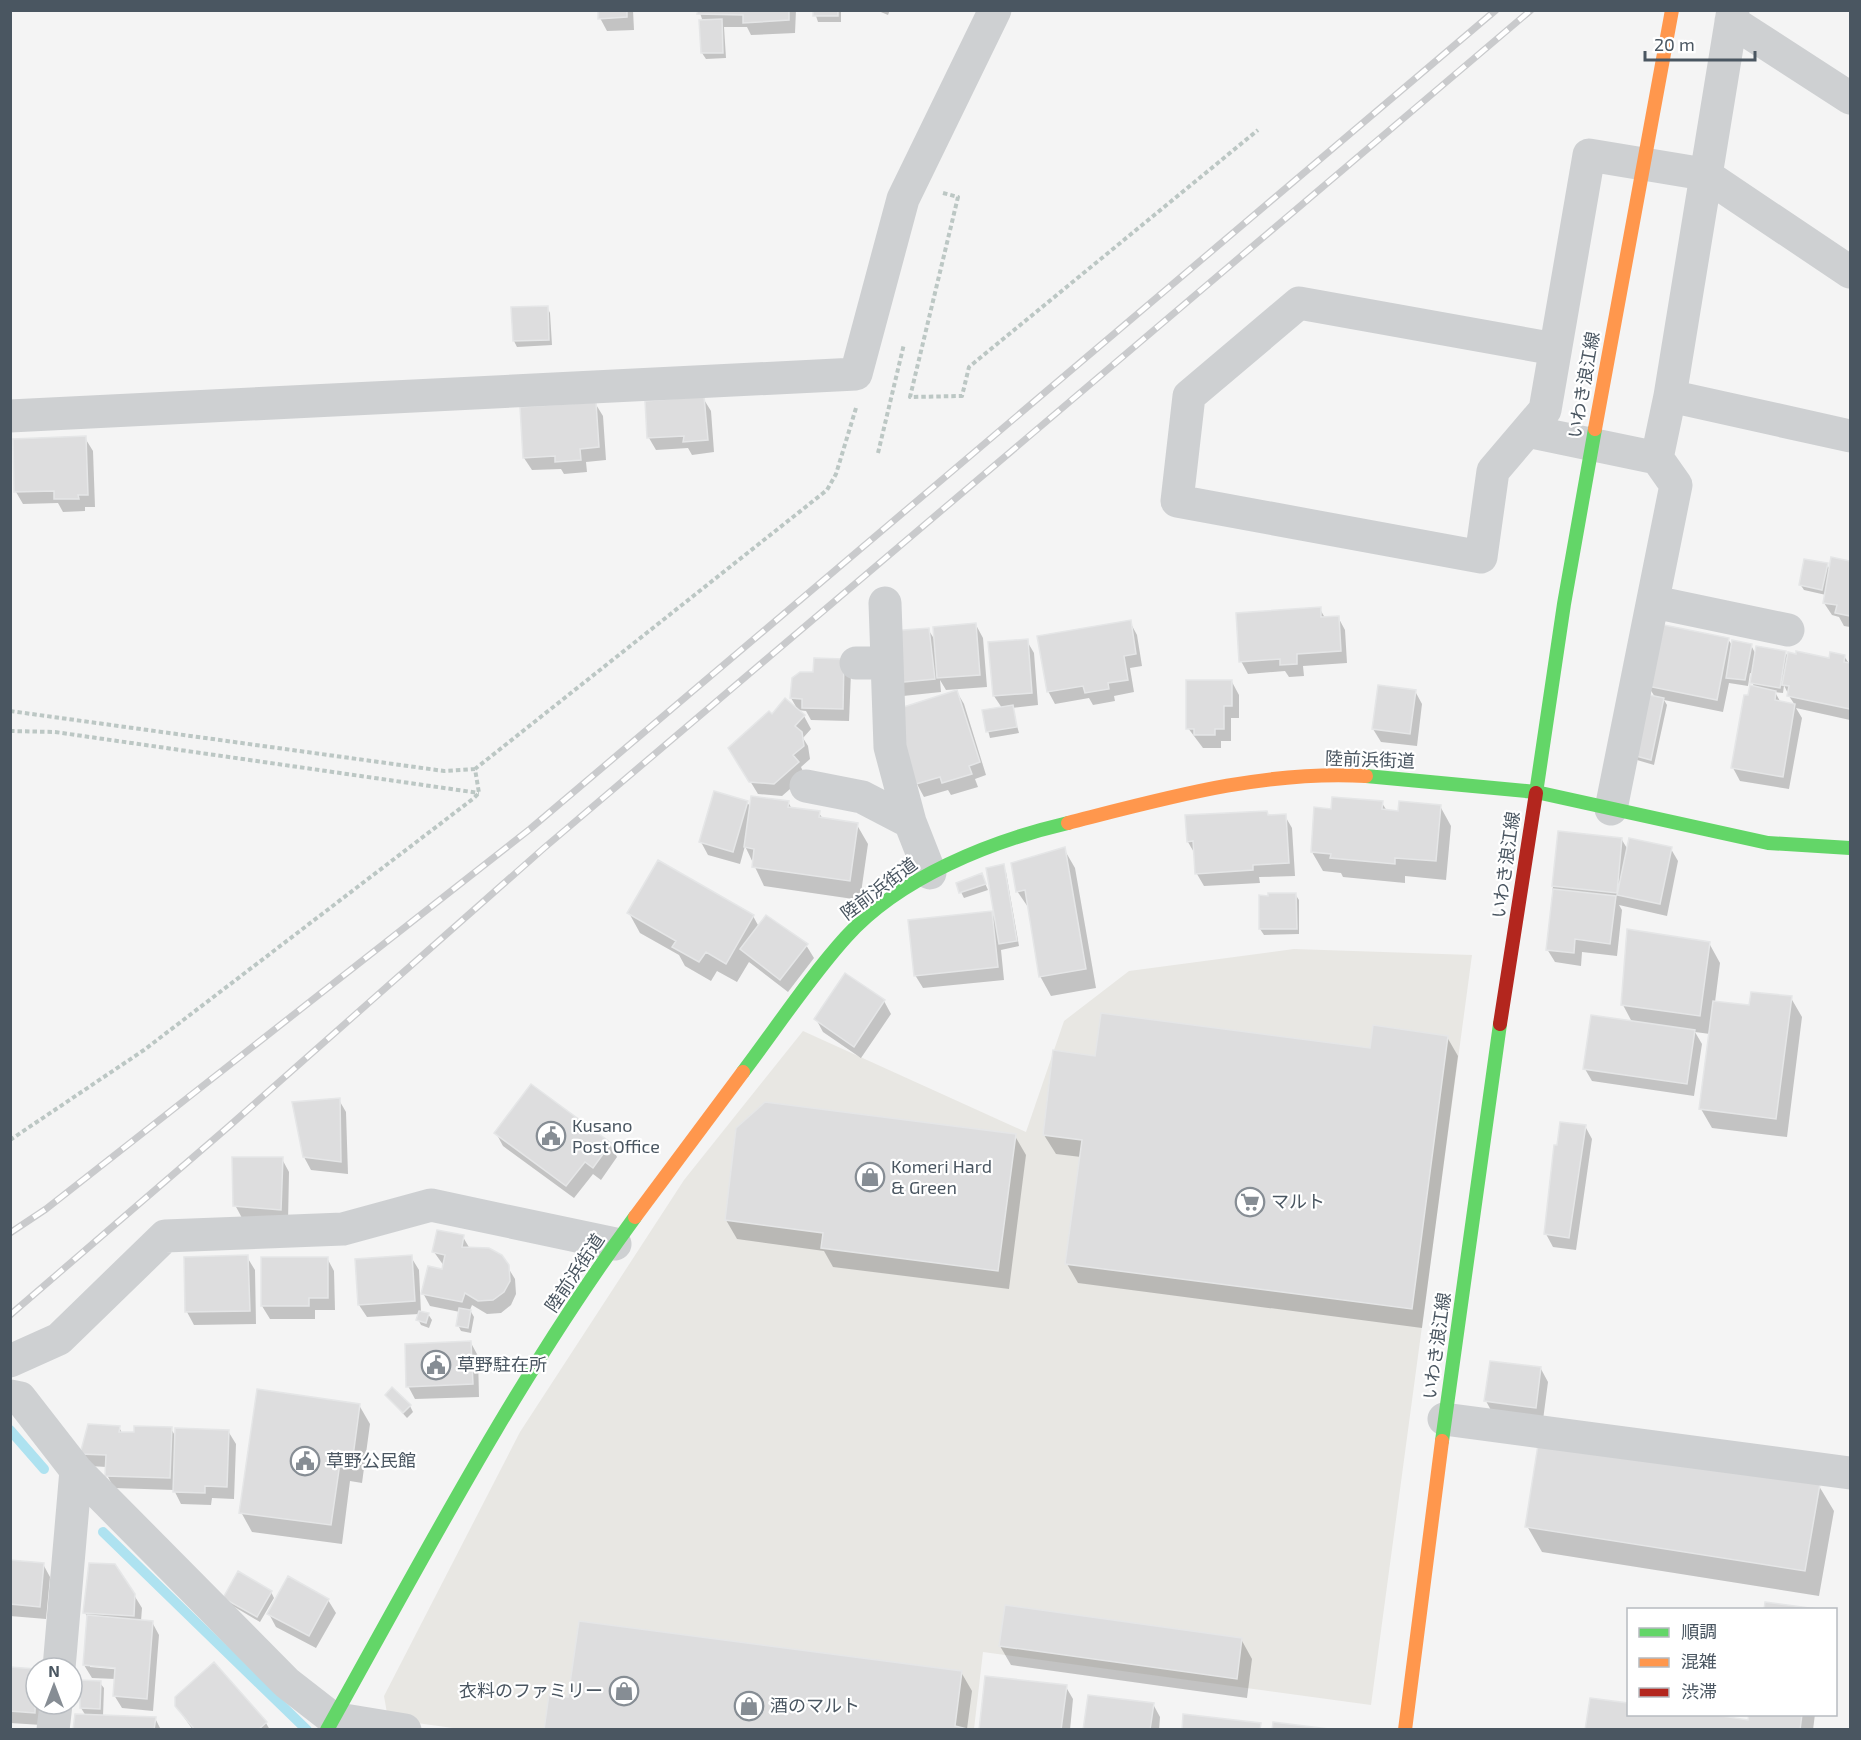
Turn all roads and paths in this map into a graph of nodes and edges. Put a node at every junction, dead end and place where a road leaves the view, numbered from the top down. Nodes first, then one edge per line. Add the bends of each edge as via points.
1 (995, 10) edge
2 (1672, 10) edge
3 (1732, 16) edge
4 (1851, 98) edge
5 (1258, 130) dead end
6 (1704, 174) junction
7 (911, 182) junction
8 (1851, 272) edge
9 (1555, 349) junction
10 (856, 374) junction
11 (1670, 396) junction
12 (10, 416) edge
13 (1527, 431) junction
14 (1851, 436) edge
15 (1657, 458) junction
16 (1654, 602) junction
17 (885, 603) dead end
18 (1788, 630) dead end
19 (10, 711) edge
20 (10, 731) edge
21 (475, 769) junction
22 (806, 786) dead end
23 (1536, 792) junction
24 (479, 793) junction
25 (1611, 809) junction
26 (910, 822) junction
27 (1851, 848) edge
28 (930, 873) junction
29 (10, 1140) edge
30 (615, 1244) junction
31 (10, 1361) edge
32 (14, 1390) edge
33 (1444, 1419) junction
34 (76, 1470) junction
35 (1851, 1473) edge
36 (60, 1656) edge
37 (330, 1724) edge
38 (405, 1730) edge
39 (1405, 1730) edge

1 - 7 street
2 - 23 street, いわき浪江線 via 1564,606
3 - 4 street
3 - 6 street
5 - 7 path via 969,367 962,396 910,397 958,197
6 - 8 street
6 - 9 street via 1588,155
6 - 11 street
7 - 10 street via 903,199
9 - 13 street via 1545,410
9 - 13 street via 1299,303 1189,396 1177,501 1481,557 1493,471
10 - 12 street
10 - 21 path via 856,408 836,474 827,490
11 - 14 street
11 - 15 street
13 - 15 street
15 - 16 street via 1676,485
16 - 18 street
16 - 25 street
17 - 26 street via 874,663
19 - 21 path via 444,771
20 - 24 path via 55,732
21 - 24 path
22 - 26 street via 862,797
23 - 25 street, 陸前浜街道
23 - 28 street, 陸前浜街道 via 1346,775 1272,778 1200,790 1058,825 988,847
23 - 33 street, いわき浪江線
24 - 29 path via 144,1050
25 - 27 street, 陸前浜街道 via 1768,843
26 - 28 street
28 - 30 street, 陸前浜街道 via 847,936
30 - 31 street via 431,1205 343,1229 165,1236 59,1339
30 - 37 street, 陸前浜街道 via 466,1477
32 - 34 street
33 - 35 street
33 - 39 street, いわき浪江線
34 - 36 street
34 - 37 street
37 - 38 street

